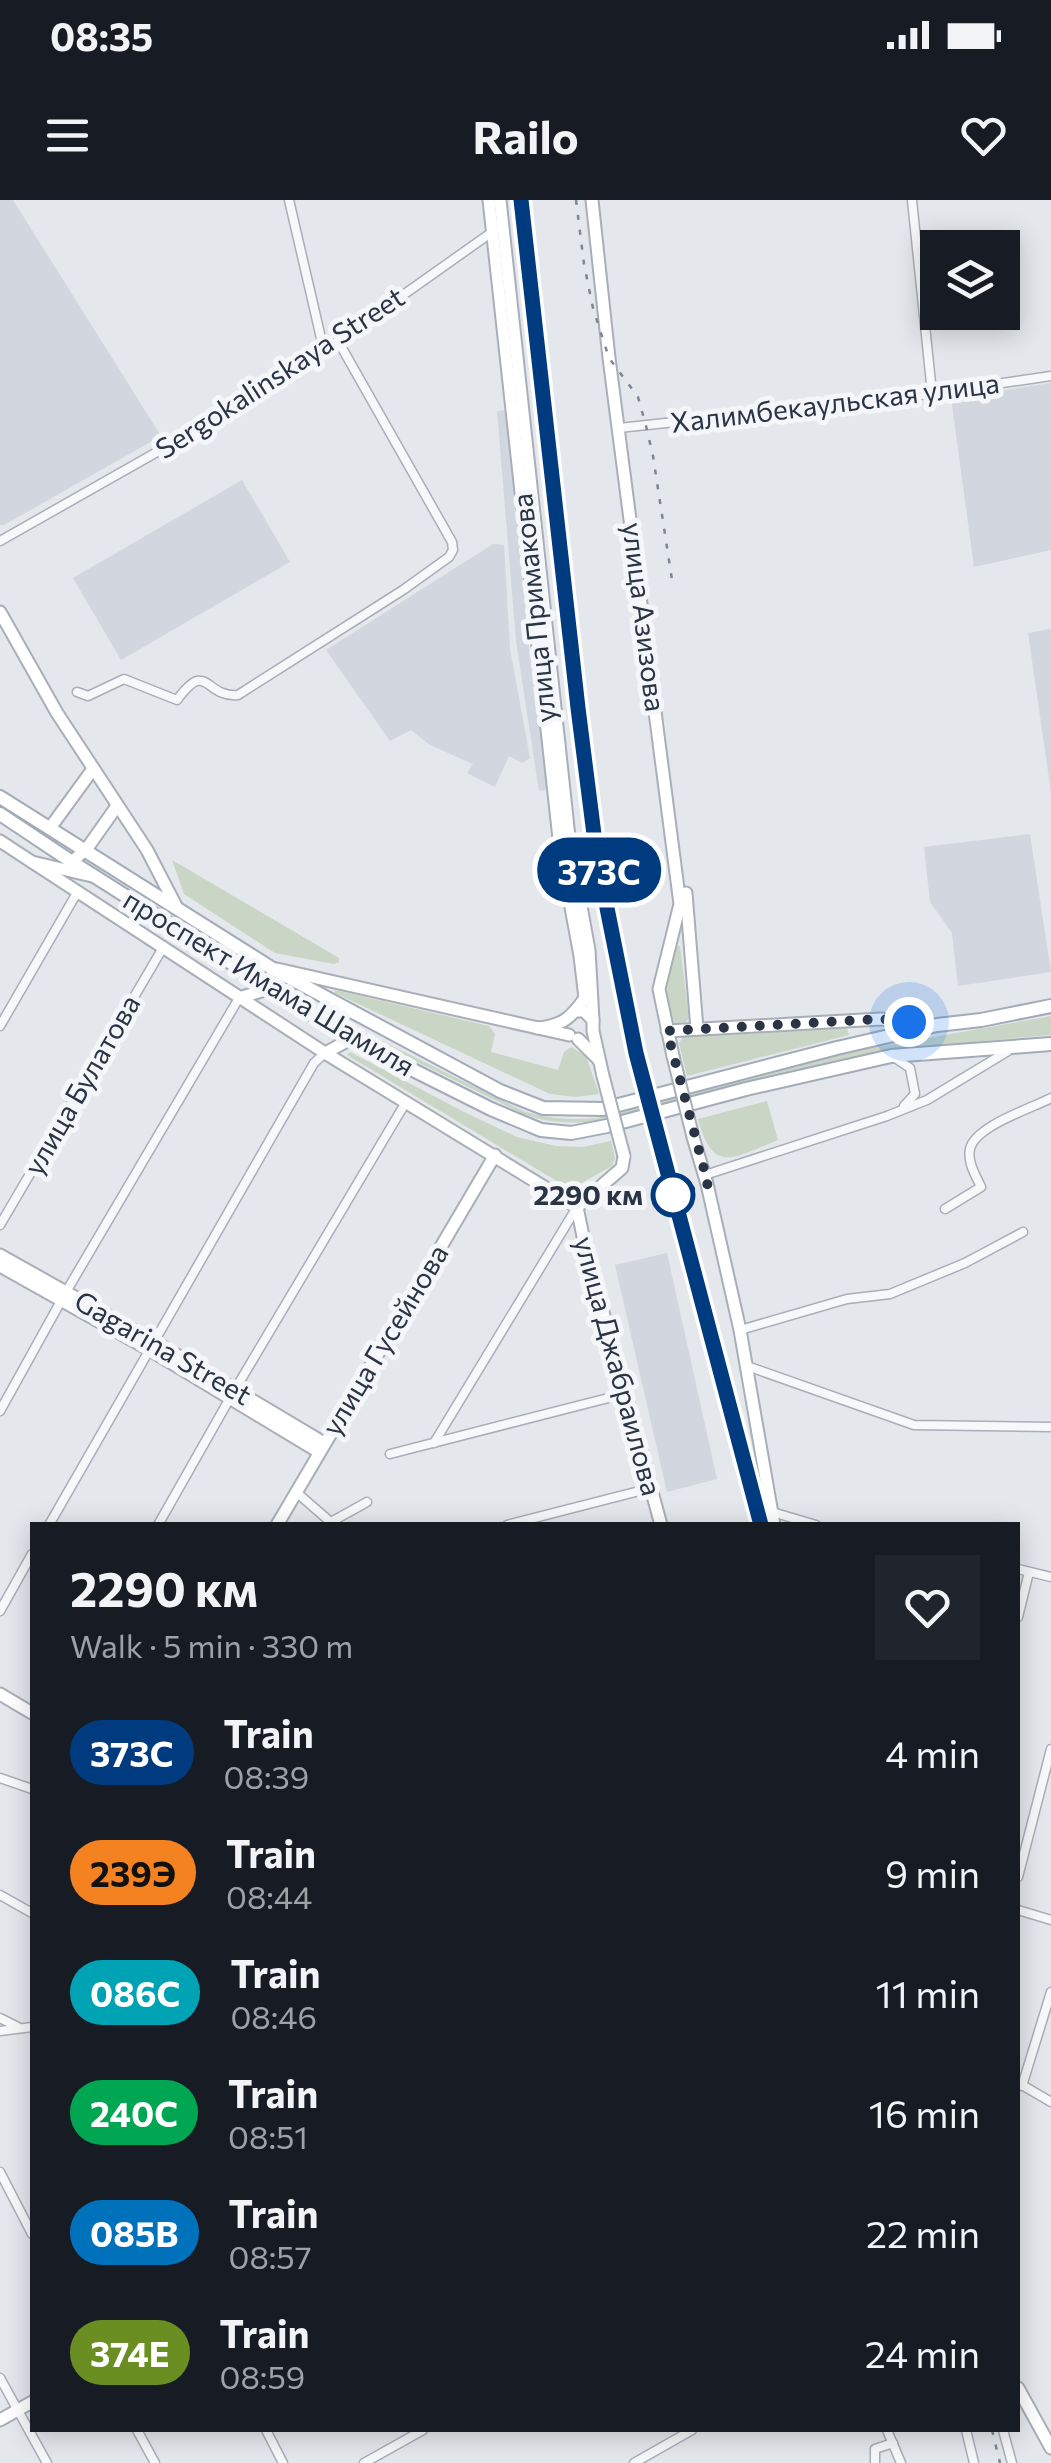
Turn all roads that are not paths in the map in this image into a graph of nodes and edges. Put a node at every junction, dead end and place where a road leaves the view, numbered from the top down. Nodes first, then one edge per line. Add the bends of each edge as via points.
1 (289, 200) edge
2 (489, 200) edge
3 (500, 200) edge
4 (595, 200) edge
5 (912, 200) edge
6 (498, 229) junction
7 (338, 341) junction
8 (324, 352) junction
9 (1051, 376) edge
10 (932, 393) junction
11 (623, 428) junction
12 (0, 541) edge
13 (0, 612) edge
14 (77, 692) dead end
15 (93, 768) junction
16 (0, 797) edge
17 (117, 806) junction
18 (4, 817) edge
19 (50, 828) junction
20 (0, 841) edge
21 (84, 851) junction
22 (32, 862) junction
23 (72, 862) junction
24 (96, 877) junction
25 (78, 891) junction
26 (133, 901) junction
27 (683, 904) junction
28 (176, 906) junction
29 (152, 938) junction
30 (164, 946) junction
31 (273, 969) junction
32 (322, 978) junction
33 (271, 988) junction
34 (313, 991) junction
35 (240, 998) junction
36 (1051, 1006) edge
37 (576, 1011) junction
38 (881, 1019) junction
39 (593, 1025) junction
40 (0, 1026) edge
41 (938, 1026) junction
42 (697, 1029) junction
43 (667, 1031) junction
44 (571, 1032) junction
45 (886, 1037) junction
46 (351, 1039) junction
47 (1051, 1044) edge
48 (1016, 1046) junction
49 (325, 1053) junction
50 (891, 1056) junction
51 (599, 1060) junction
52 (1051, 1098) edge
53 (406, 1102) junction
54 (887, 1116) junction
55 (495, 1155) junction
56 (705, 1175) junction
57 (577, 1207) junction
58 (945, 1209) dead end
59 (0, 1225) edge
60 (1024, 1232) dead end
61 (0, 1254) edge
62 (0, 1266) edge
63 (65, 1296) junction
64 (740, 1330) junction
65 (152, 1346) junction
66 (747, 1366) junction
67 (233, 1394) junction
68 (624, 1394) junction
69 (0, 1411) edge
70 (1051, 1427) edge
71 (434, 1444) junction
72 (321, 1447) junction
73 (390, 1454) dead end
74 (650, 1488) junction
75 (296, 1492) junction
76 (367, 1502) dead end
77 (771, 1511) junction
78 (51, 1522) edge
79 (160, 1522) edge
80 (279, 1522) edge
81 (330, 1522) edge
82 (335, 1522) edge
83 (519, 1522) edge
84 (660, 1522) edge
85 (773, 1522) edge
86 (806, 1522) edge
87 (30, 1558) edge
88 (1020, 1570) edge
89 (1029, 1572) junction
90 (1051, 1576) edge
91 (1020, 1609) edge
92 (0, 1611) edge
93 (0, 1694) edge
94 (30, 1712) edge
95 (1051, 1748) edge
96 (0, 1778) edge
97 (30, 1788) edge
98 (1020, 1869) edge
99 (0, 1894) edge
100 (30, 1911) edge
101 (1020, 1911) edge
102 (1051, 1920) edge
103 (1051, 1992) edge
104 (0, 2018) edge
105 (30, 2027) edge
106 (18, 2028) junction
107 (0, 2032) edge
108 (1020, 2085) edge
109 (1051, 2102) edge
110 (0, 2172) edge
111 (30, 2230) edge
112 (0, 2378) edge
113 (1020, 2392) edge
114 (30, 2403) edge
115 (18, 2410) junction
116 (0, 2420) edge
117 (30, 2432) edge
118 (30, 2432) edge
119 (137, 2432) edge
120 (267, 2432) edge
121 (419, 2432) edge
122 (688, 2432) edge
123 (888, 2432) edge
124 (966, 2432) edge
125 (1004, 2432) edge
126 (893, 2443) junction
127 (1050, 2446) edge
128 (47, 2463) edge
129 (155, 2463) edge
130 (283, 2463) edge
131 (364, 2463) edge
132 (634, 2463) edge
133 (875, 2463) edge
134 (901, 2463) edge
135 (974, 2463) edge
136 (1012, 2463) edge

1 - 8 street
2 - 6 main road, улица Примакова
3 - 6 main road, улица Примакова
4 - 11 main road, улица Азизова
5 - 10 street
6 - 7 street, Sergokalinskaya Street
6 - 37 main road, улица Примакова via 560,848 580,956 584,998
6 - 39 main road, улица Примакова
7 - 8 street, Sergokalinskaya Street
7 - 14 street via 452,542 449,558 238,695 227,696 201,680 177,700 124,679 88,696
8 - 12 street, Sergokalinskaya Street
9 - 10 street, Халимбекаульская улица
10 - 11 street, Халимбекаульская улица
11 - 27 main road, улица Азизова
13 - 15 main road
15 - 17 main road
15 - 19 main road
16 - 19 main road, проспект Имама Шамиля
17 - 21 main road
17 - 28 main road
18 - 20 street
18 - 23 main road, проспект Имама Шамиля
19 - 21 main road, проспект Имама Шамиля
20 - 22 main road, проспект Имама Шамиля
21 - 23 main road
21 - 28 main road, проспект Имама Шамиля
22 - 24 main road
22 - 25 main road, проспект Имама Шамиля
23 - 24 main road, проспект Имама Шамиля
24 - 26 main road, проспект Имама Шамиля
25 - 29 main road, проспект Имама Шамиля
25 - 40 street
26 - 29 main road
26 - 33 main road, проспект Имама Шамиля
27 - 42 main road, улица Азизова
27 - 43 main road, улица Азизова via 659,989
28 - 31 main road, проспект Имама Шамиля
29 - 30 main road, проспект Имама Шамиля
30 - 35 main road, проспект Имама Шамиля
30 - 59 street, улица Булатова
31 - 32 main road, проспект Имама Шамиля
31 - 34 main road, проспект Имама Шамиля
32 - 34 main road via 315,979
32 - 44 main road, проспект Имама Шамиля
33 - 35 main road
33 - 46 main road, проспект Имама Шамиля
34 - 45 main road, проспект Имама Шамиля via 543,1108 603,1109
35 - 49 main road, проспект Имама Шамиля
35 - 63 street
36 - 41 main road, проспект Имама Шамиля
37 - 39 main road via 584,1011
37 - 44 main road via 568,1017
38 - 41 main road
38 - 42 main road
38 - 45 main road
39 - 44 main road via 588,1036
39 - 51 main road
41 - 45 main road, проспект Имама Шамиля
42 - 43 main road
43 - 56 main road, улица Азизова, bridge
44 - 51 main road
46 - 49 main road
46 - 50 main road, проспект Имама Шамиля via 541,1130 571,1133
47 - 48 main road, проспект Имама Шамиля
48 - 50 main road, проспект Имама Шамиля
48 - 54 street via 927,1100
49 - 53 main road, проспект Имама Шамиля
49 - 65 street
50 - 54 street via 910,1068 914,1094
51 - 57 main road, bridge via 624,1156 622,1168
52 - 58 street via 974,1141 971,1164 981,1188
53 - 55 main road, проспект Имама Шамиля
53 - 67 street
54 - 56 street
55 - 57 main road, проспект Имама Шамиля
55 - 72 main road, улица Гусейнова
56 - 64 main road, улица Азизова
57 - 68 main road, улица Джабраилова
57 - 71 street
60 - 64 street via 890,1294 847,1299
61 - 63 main road, Gagarina Street
62 - 63 main road, Gagarina Street
63 - 65 main road, Gagarina Street
63 - 69 street
64 - 66 main road, улица Азизова
65 - 67 main road, Gagarina Street
65 - 78 street
66 - 70 street via 914,1424
66 - 77 main road, улица Азизова
67 - 72 main road, Gagarina Street
67 - 79 street
68 - 71 street
68 - 74 main road, улица Джабраилова
71 - 73 street
72 - 75 main road, улица Гусейнова
74 - 83 street
74 - 84 main road, улица Джабраилова
75 - 80 main road, улица Гусейнова
75 - 81 street
76 - 82 street
77 - 85 main road, улица Азизова
77 - 86 street
87 - 92 street
88 - 89 street
89 - 90 street
89 - 91 street
93 - 94 main road
95 - 98 street
96 - 97 street
99 - 100 street
101 - 102 street
103 - 108 street
104 - 106 street
105 - 106 street
106 - 107 street
108 - 109 street
110 - 111 street
112 - 115 street
113 - 127 main road
114 - 115 main road
115 - 116 main road
115 - 118 street
117 - 128 street
119 - 129 street
120 - 130 street
121 - 131 street
122 - 132 street
123 - 126 street
124 - 135 street
125 - 136 street
126 - 133 street via 875,2450
126 - 134 street

